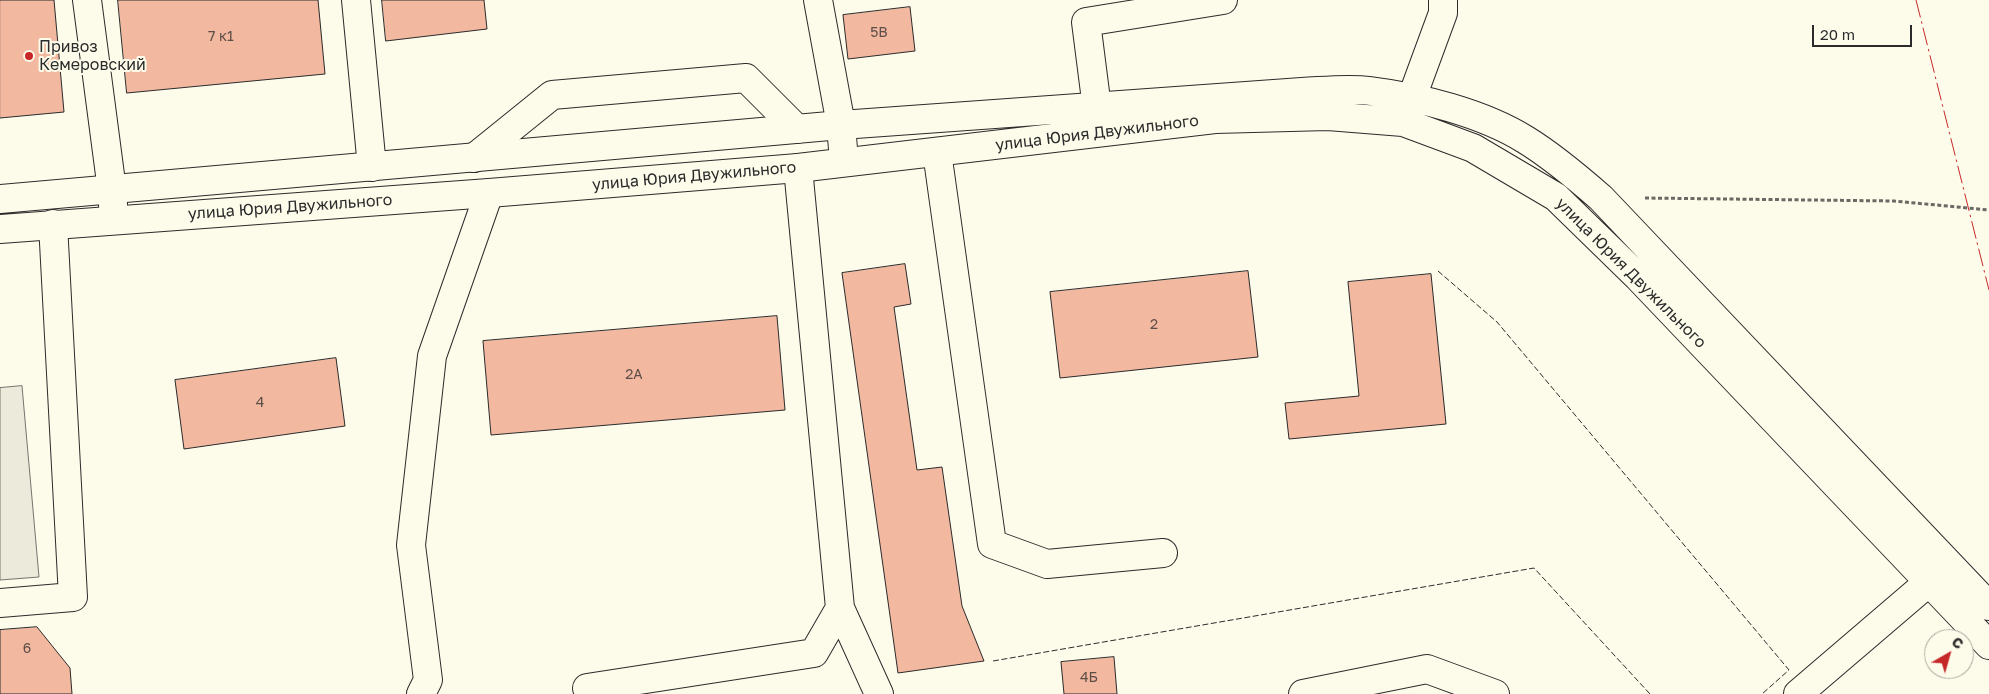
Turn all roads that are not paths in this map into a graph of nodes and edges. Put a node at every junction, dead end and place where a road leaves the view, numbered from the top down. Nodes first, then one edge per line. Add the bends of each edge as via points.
1 (87, 0) edge
2 (356, 0) edge
3 (818, 0) edge
4 (1223, 0) edge
5 (1443, 0) edge
6 (1097, 108) junction
7 (1407, 111) junction
8 (840, 125) junction
9 (798, 129) junction
10 (937, 152) junction
11 (474, 158) junction
12 (844, 161) junction
13 (372, 167) junction
14 (798, 168) junction
15 (112, 190) junction
16 (489, 194) junction
17 (0, 199) edge
18 (114, 219) junction
19 (52, 224) junction
20 (0, 229) edge
21 (1163, 554) dead end
22 (1930, 581) junction
23 (0, 603) edge
24 (1989, 606) edge
25 (840, 608) junction
26 (1989, 645) edge
27 (587, 688) dead end
28 (421, 694) edge
29 (879, 694) edge
30 (1303, 694) edge
31 (1495, 694) edge
32 (1798, 694) edge

1 - 15 main road
2 - 13 main road
3 - 8 main road
4 - 6 main road via 1086,22
5 - 7 main road via 1442,13
6 - 7 main road, улица Юрия Двужильного via 1369,90
6 - 8 main road, улица Юрия Двужильного
7 - 10 main road, улица Юрия Двужильного via 1215,120
7 - 22 main road, улица Юрия Двужильного via 1556,197 1638,277
7 - 24 main road, улица Юрия Двужильного via 1474,116 1525,139 1576,175
8 - 9 main road, улица Юрия Двужильного
8 - 12 main road
9 - 11 main road, улица Юрия Двужильного
9 - 11 main road via 746,78 552,95
10 - 12 main road, улица Юрия Двужильного
10 - 21 main road via 992,544 1047,564
11 - 13 main road, улица Юрия Двужильного
12 - 14 main road, улица Юрия Двужильного
13 - 15 main road, улица Юрия Двужильного
14 - 16 main road, улица Юрия Двужильного
14 - 25 main road
15 - 17 main road, улица Юрия Двужильного
15 - 18 main road
16 - 18 main road, улица Юрия Двужильного
16 - 28 main road via 432,356 411,545 428,680
18 - 19 main road, улица Юрия Двужильного
19 - 20 main road, улица Юрия Двужильного
19 - 23 main road via 73,596
22 - 26 main road, улица Юрия Двужильного
22 - 32 main road
25 - 27 main road via 814,653
25 - 29 main road
30 - 31 main road via 1427,669

